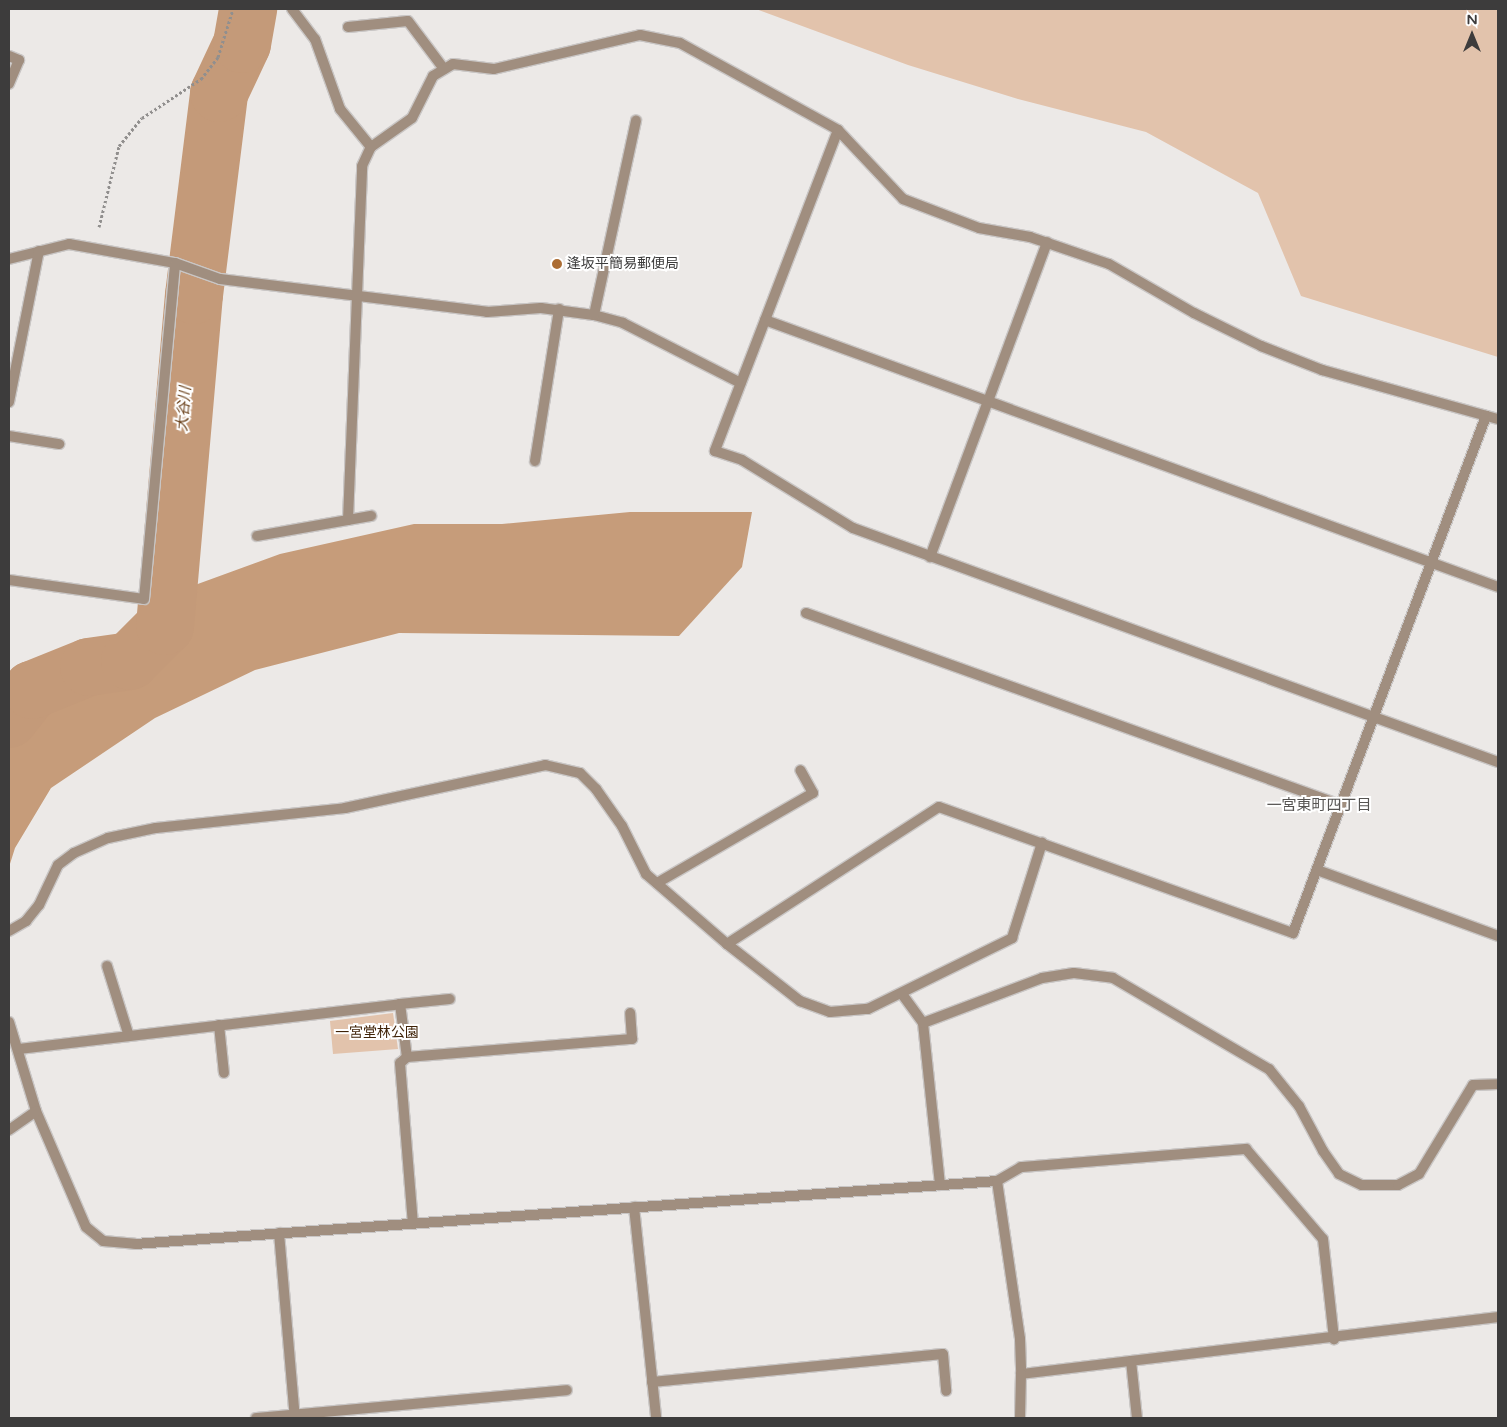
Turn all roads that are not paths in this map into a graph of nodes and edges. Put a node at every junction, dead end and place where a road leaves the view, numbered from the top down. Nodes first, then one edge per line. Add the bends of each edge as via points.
1 (292, 9) edge
2 (348, 27) dead end
3 (9, 56) edge
4 (444, 69) junction
5 (9, 84) edge
6 (636, 120) dead end
7 (838, 130) junction
8 (371, 147) junction
9 (1047, 242) junction
10 (39, 251) junction
11 (9, 259) edge
12 (175, 263) junction
13 (359, 295) junction
14 (559, 309) junction
15 (594, 315) junction
16 (766, 320) junction
17 (741, 382) junction
18 (988, 401) junction
19 (9, 402) edge
20 (1486, 416) junction
21 (1498, 419) edge
22 (9, 436) edge
23 (59, 444) dead end
24 (535, 461) dead end
25 (371, 516) dead end
26 (348, 520) junction
27 (257, 536) dead end
28 (930, 556) junction
29 (1431, 563) junction
30 (9, 580) edge
31 (1498, 588) edge
32 (806, 612) dead end
33 (1374, 716) junction
34 (1498, 762) edge
35 (800, 770) dead end
36 (1341, 805) junction
37 (1042, 843) junction
38 (1317, 870) junction
39 (657, 883) junction
40 (9, 931) edge
41 (1498, 936) edge
42 (727, 944) junction
43 (107, 966) dead end
44 (902, 994) junction
45 (450, 998) dead end
46 (400, 1004) junction
47 (630, 1013) dead end
48 (9, 1022) edge
49 (923, 1023) junction
50 (218, 1026) junction
51 (129, 1036) junction
52 (19, 1049) junction
53 (407, 1057) junction
54 (224, 1073) dead end
55 (1498, 1084) edge
56 (36, 1111) junction
57 (9, 1130) edge
58 (997, 1181) junction
59 (940, 1185) junction
60 (634, 1207) junction
61 (413, 1223) junction
62 (279, 1233) junction
63 (1498, 1318) edge
64 (1334, 1339) junction
65 (1130, 1361) junction
66 (1021, 1374) junction
67 (652, 1382) junction
68 (567, 1390) dead end
69 (946, 1391) dead end
70 (295, 1416) edge
71 (256, 1418) edge
72 (656, 1418) edge
73 (1020, 1418) edge
74 (1137, 1418) edge

1 - 8 street via 315,39 340,109
2 - 4 street via 408,21
3 - 5 street via 19,60
4 - 7 street via 453,64 494,69 640,35 680,43
4 - 8 street via 433,76 412,118
6 - 15 street
7 - 9 street via 903,199 979,228
7 - 16 street
8 - 13 street via 362,166
9 - 18 street
9 - 20 street via 1109,264 1261,346 1322,370
10 - 11 street
10 - 12 street via 69,244
10 - 19 street
12 - 13 street via 220,280
12 - 30 street via 144,599
13 - 14 street via 487,312
13 - 26 street
14 - 15 street
14 - 24 street
15 - 17 street via 623,323
16 - 17 street
16 - 18 street
17 - 28 street via 714,451 742,460 853,528
18 - 28 street
18 - 29 street
20 - 21 street
20 - 29 street
22 - 23 street
25 - 26 street
26 - 27 street
28 - 33 street
29 - 31 street
29 - 33 street
32 - 36 street
33 - 34 street
33 - 36 street
35 - 39 street via 813,793
36 - 38 street
37 - 38 street via 1293,933
37 - 42 street via 939,807
37 - 44 street via 1012,938
38 - 41 street
39 - 40 street via 646,874 622,826 596,789 580,773 545,765 345,808 156,828 108,838 74,853 58,865 39,906 26,921
39 - 42 street
42 - 44 street via 800,1001 830,1012 868,1009
43 - 51 street
44 - 49 street
45 - 46 street
46 - 50 street
46 - 53 street
47 - 53 street via 632,1039
48 - 52 street
49 - 55 street via 1042,978 1074,973 1113,978 1269,1069 1299,1106 1322,1151 1339,1174 1362,1185 1398,1185 1419,1174 1474,1085
49 - 59 street
50 - 51 street
50 - 54 street
51 - 52 street
52 - 56 street
53 - 61 street via 400,1063
56 - 57 street
56 - 62 street via 86,1228 104,1241 135,1244
58 - 59 street
58 - 64 street via 1021,1167 1246,1149 1323,1239
58 - 66 street via 1020,1338
59 - 60 street
60 - 61 street
60 - 67 street
61 - 62 street
62 - 70 street
63 - 64 street
64 - 65 street
65 - 66 street
65 - 74 street
66 - 73 street
67 - 69 street via 943,1354
67 - 72 street
68 - 70 street
70 - 71 street

